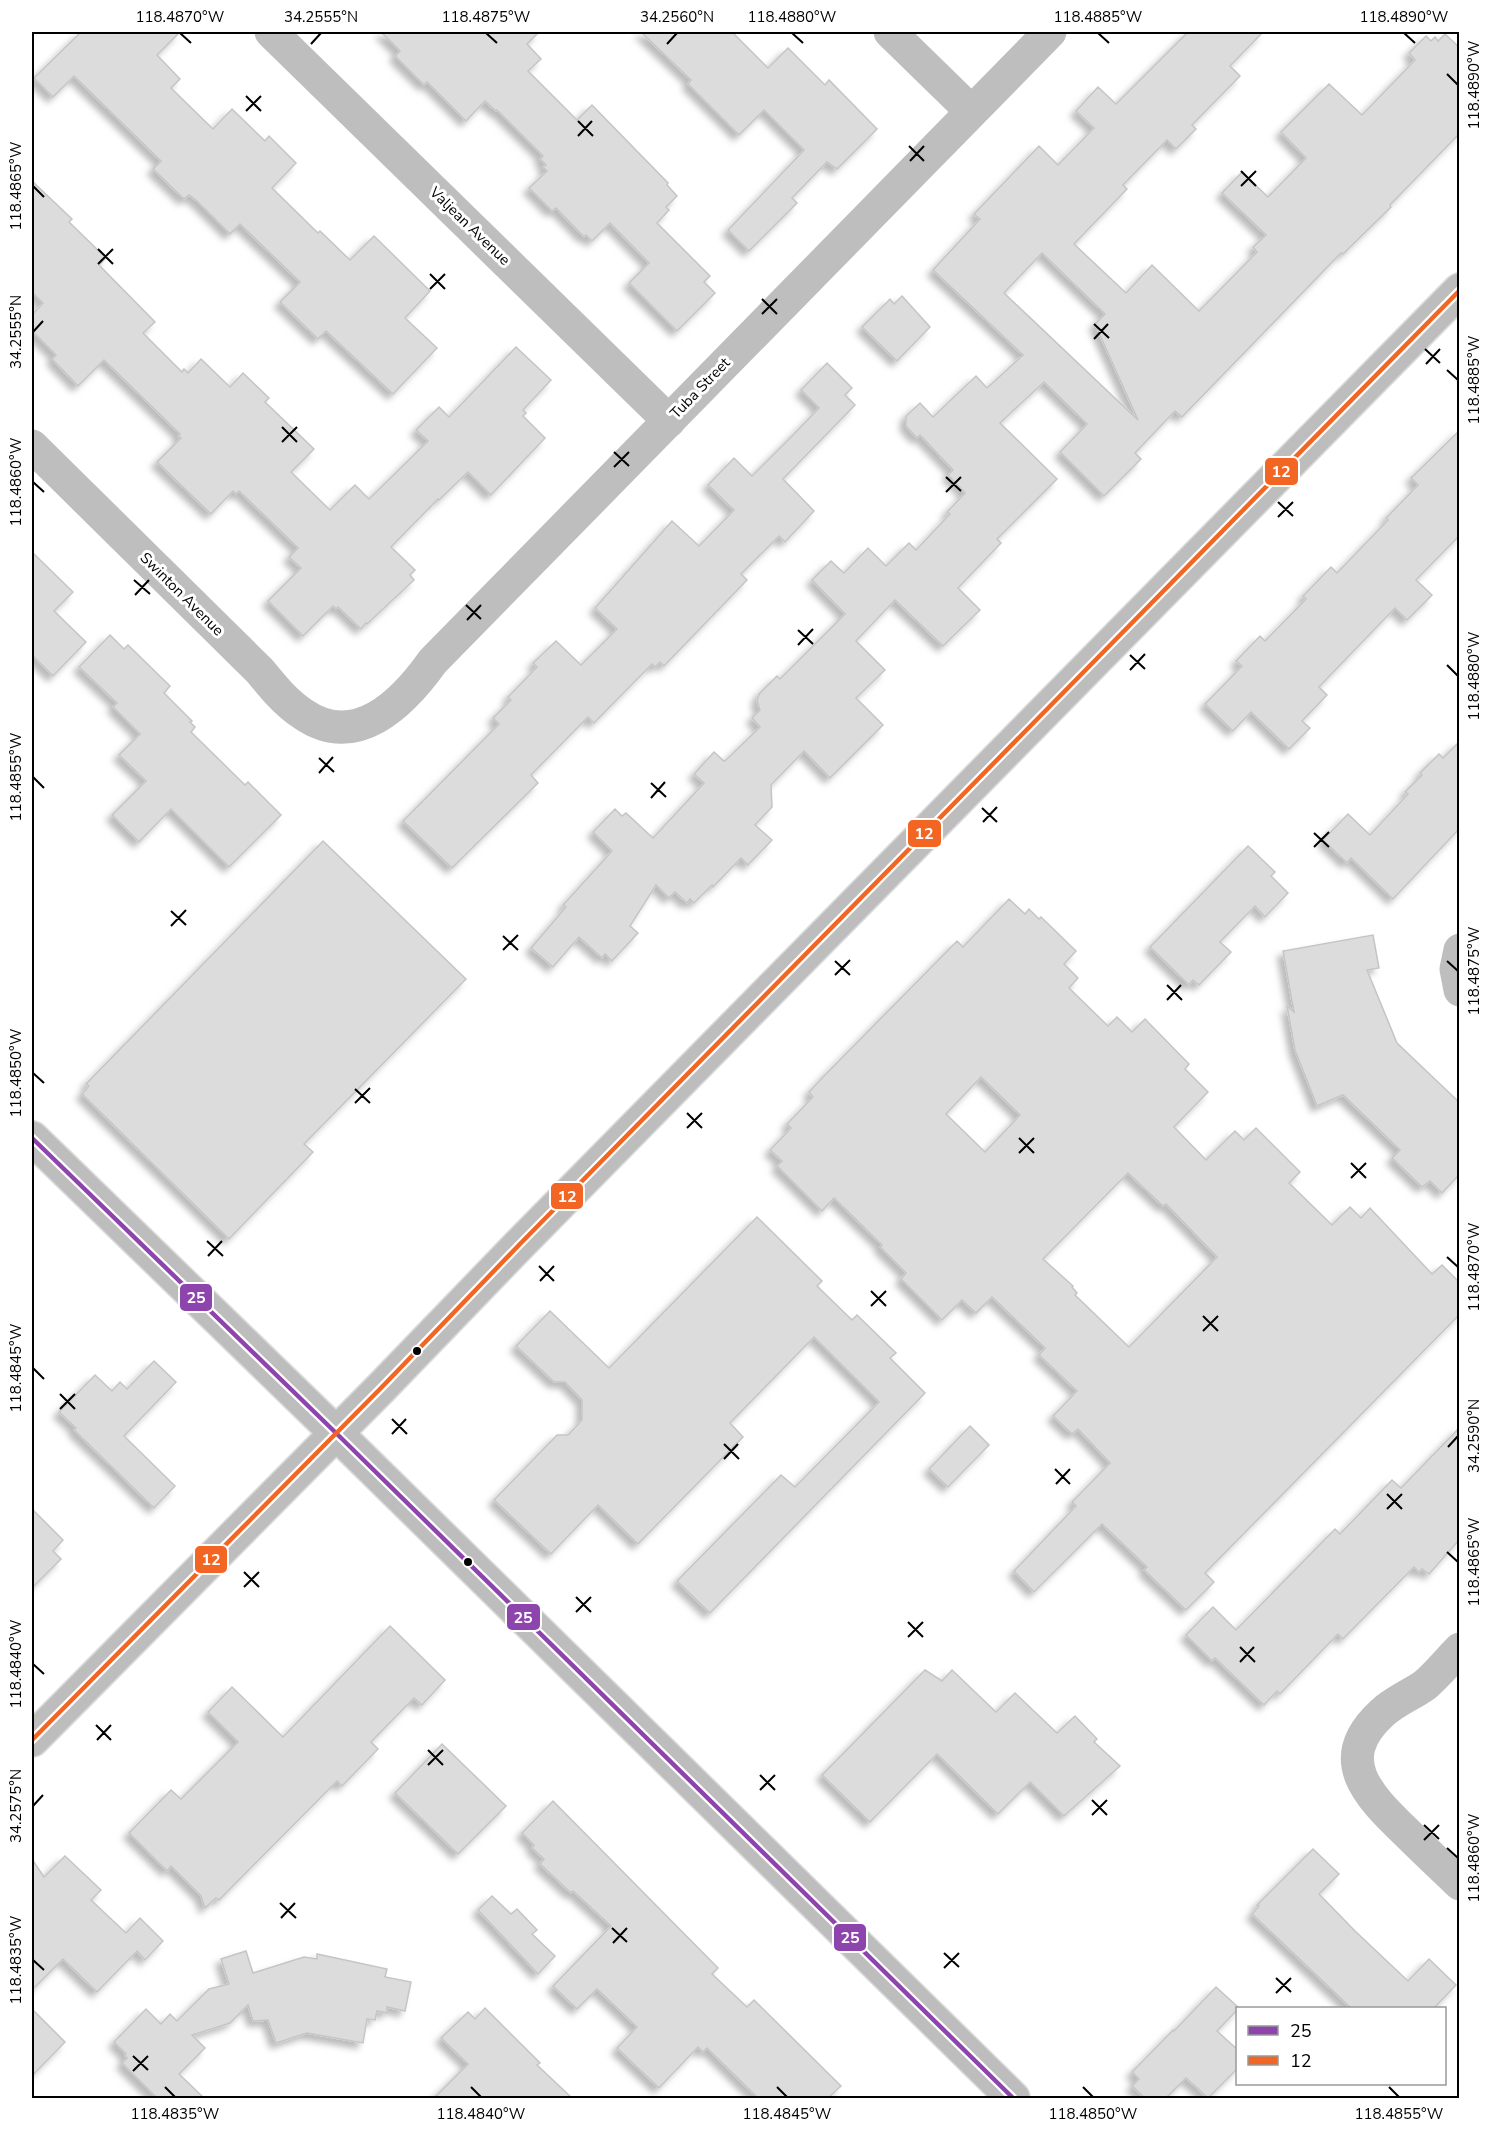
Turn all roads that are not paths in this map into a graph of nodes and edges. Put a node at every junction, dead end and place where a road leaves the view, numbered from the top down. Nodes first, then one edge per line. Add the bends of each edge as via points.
1 (271, 32) edge
2 (890, 32) edge
3 (1050, 32) edge
4 (971, 111) junction
5 (1460, 290) edge
6 (669, 421) junction
7 (32, 446) edge
8 (341, 729) joint
9 (32, 1138) edge
10 (336, 1433) junction
11 (1460, 1649) edge
12 (32, 1740) edge
13 (1460, 1884) edge
14 (1013, 2098) edge

1 - 6 street, Valjean Avenue
2 - 4 street
3 - 4 street, Tuba Street
4 - 6 street, Tuba Street
5 - 10 main road
6 - 8 street, Tuba Street via 441,652 391,708 364,723
7 - 8 street, Swinton Avenue via 260,671 281,697 303,715
9 - 10 main road
10 - 12 main road
10 - 14 main road
11 - 13 street via 1424,1685 1382,1713 1363,1735 1356,1757 1362,1781 1376,1804

